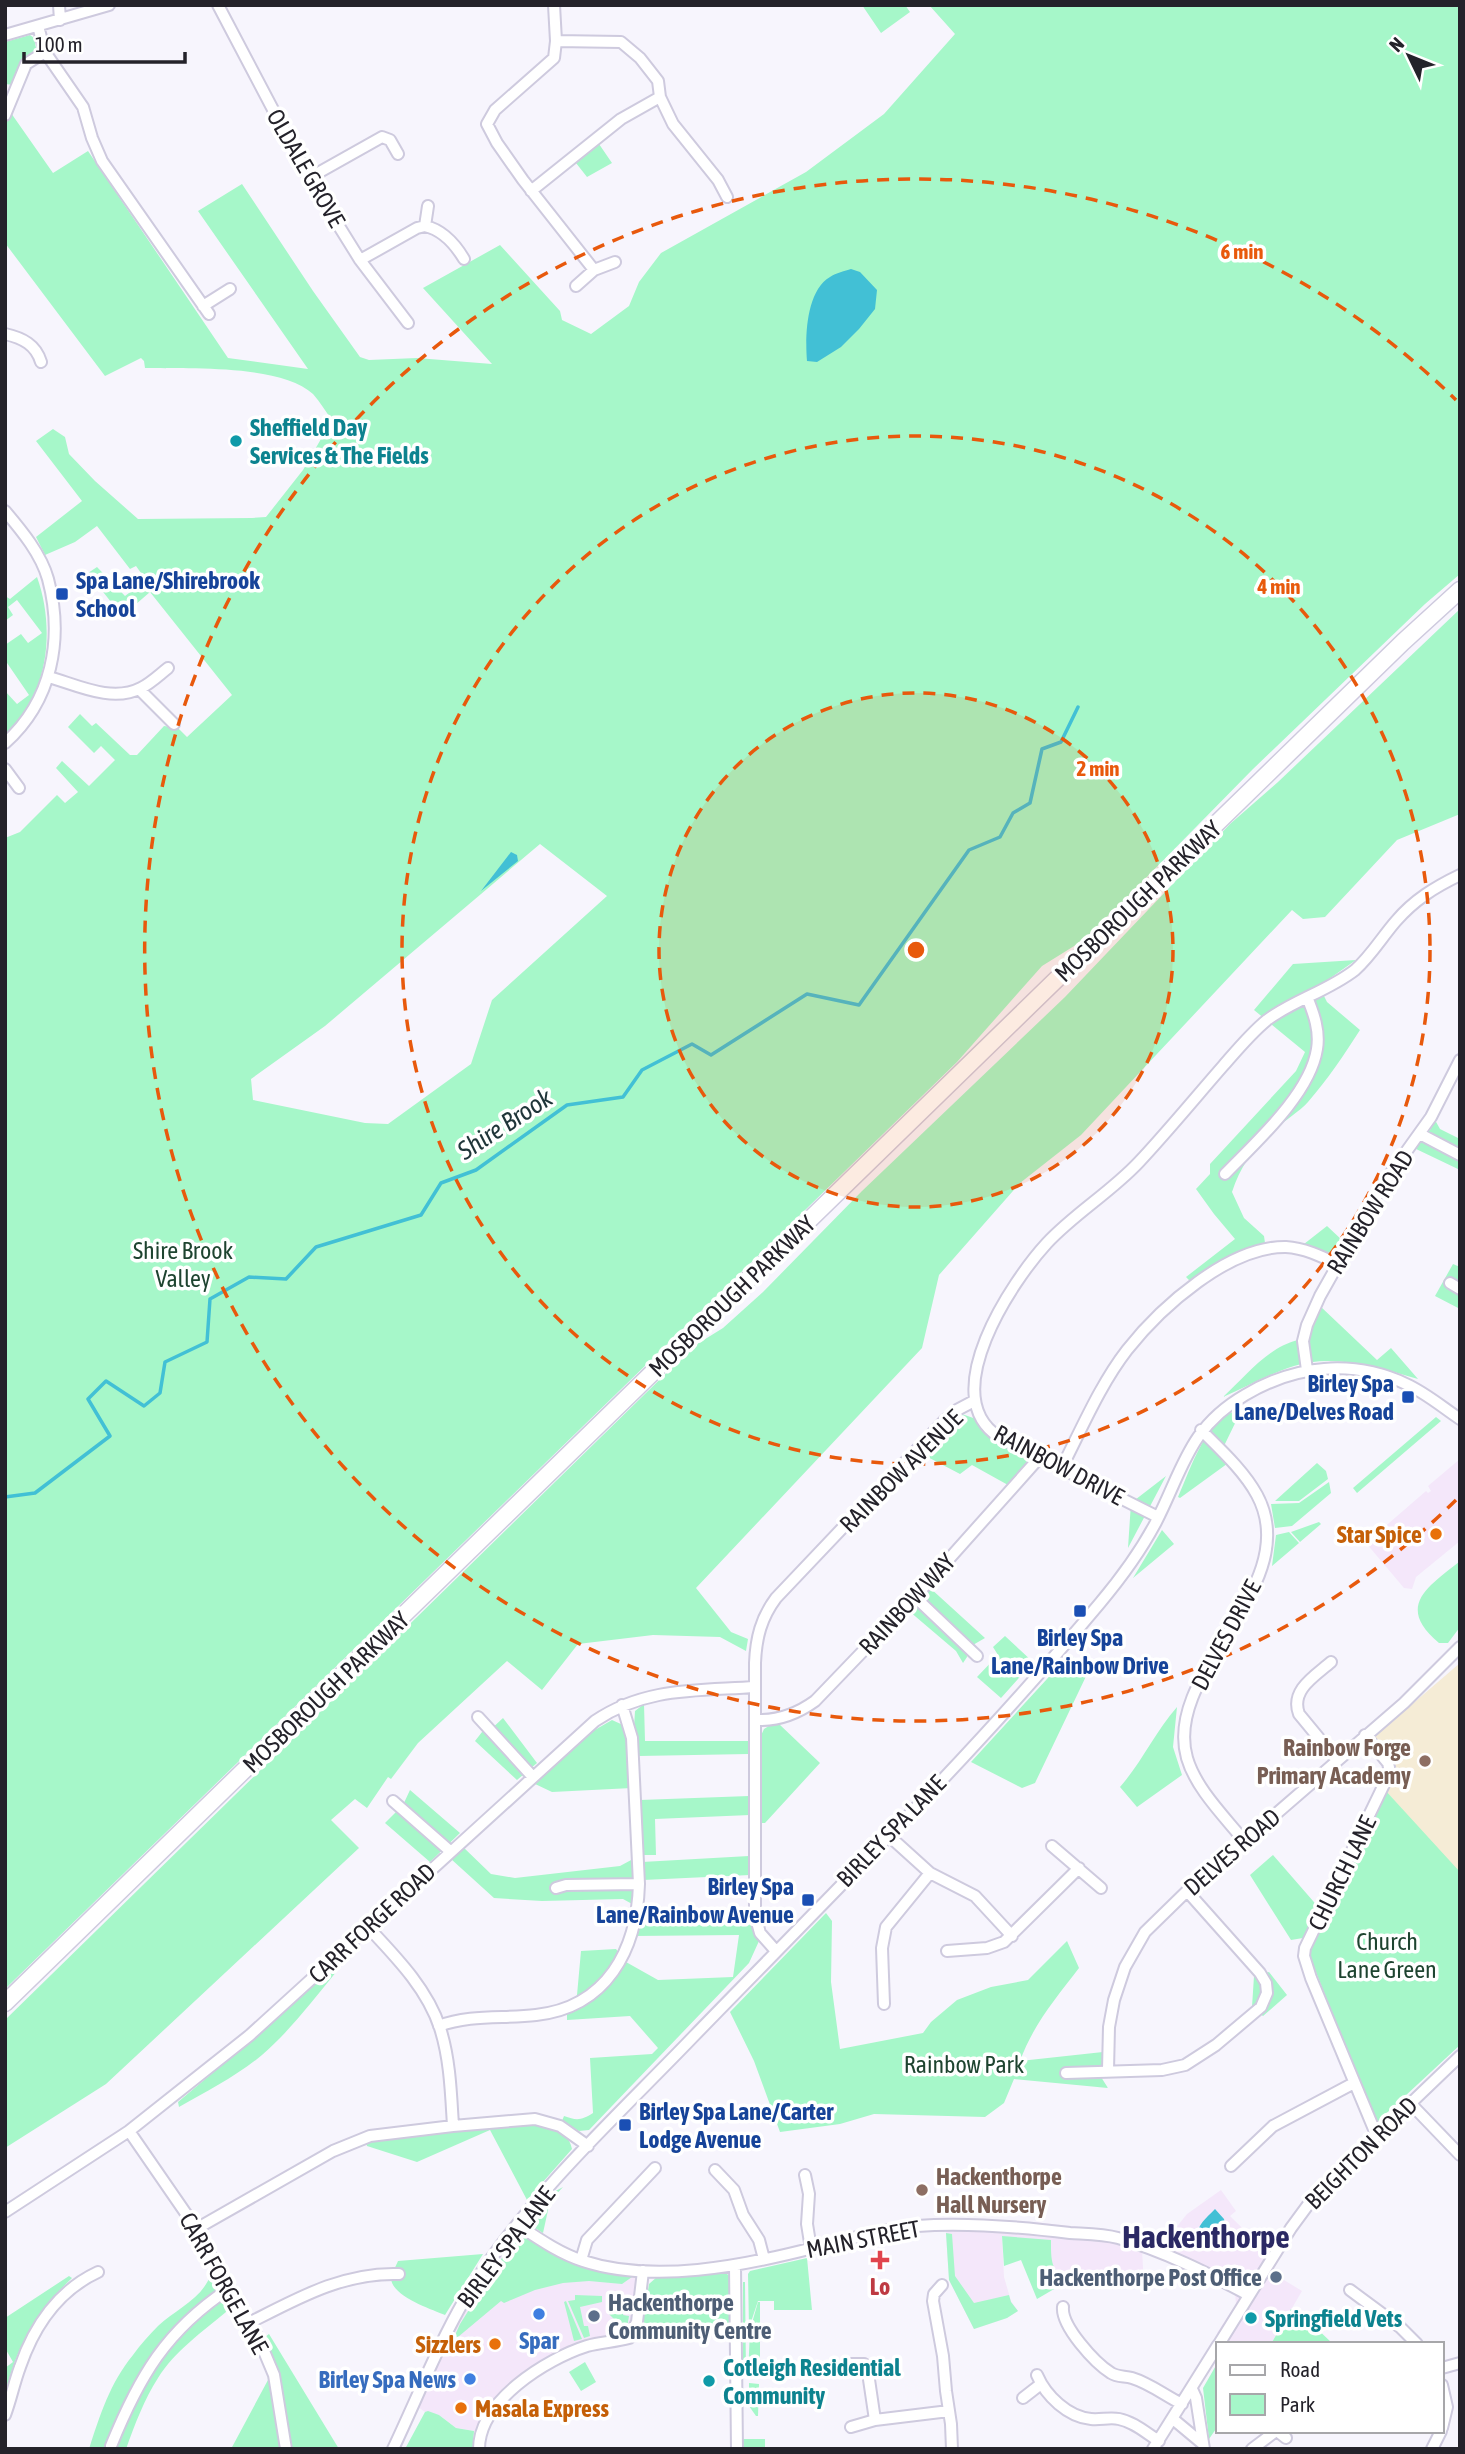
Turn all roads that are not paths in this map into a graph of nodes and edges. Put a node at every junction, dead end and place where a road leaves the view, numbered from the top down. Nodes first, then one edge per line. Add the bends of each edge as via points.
1 (59, 5) edge
2 (218, 5) edge
3 (554, 5) edge
4 (102, 6) edge
5 (60, 20) junction
6 (37, 26) junction
7 (5, 35) edge
8 (556, 41) junction
9 (45, 52) junction
10 (660, 97) junction
11 (5, 115) edge
12 (398, 154) dead end
13 (309, 178) junction
14 (531, 191) junction
15 (727, 197) dead end
16 (428, 206) dead end
17 (425, 226) junction
18 (464, 259) dead end
19 (360, 260) junction
20 (615, 262) dead end
21 (594, 270) junction
22 (576, 286) dead end
23 (230, 289) dead end
24 (408, 323) dead end
25 (5, 334) edge
26 (41, 362) dead end
27 (5, 511) edge
28 (1460, 590) edge
29 (168, 668) dead end
30 (49, 677) junction
31 (139, 689) junction
32 (174, 724) dead end
33 (5, 743) edge
34 (5, 769) edge
35 (19, 788) dead end
36 (1460, 875) edge
37 (1307, 997) junction
38 (1460, 1060) edge
39 (1420, 1134) junction
40 (1460, 1155) edge
41 (1226, 1174) dead end
42 (1337, 1264) junction
43 (1307, 1370) junction
44 (974, 1401) junction
45 (1460, 1419) edge
46 (1202, 1430) junction
47 (1040, 1457) junction
48 (1062, 1467) junction
49 (1158, 1517) junction
50 (915, 1597) junction
51 (1460, 1647) edge
52 (977, 1656) dead end
53 (1331, 1662) dead end
54 (755, 1687) junction
55 (622, 1705) junction
56 (478, 1717) dead end
57 (756, 1720) junction
58 (1365, 1735) junction
59 (1336, 1760) junction
60 (532, 1776) junction
61 (393, 1801) dead end
62 (888, 1835) junction
63 (1245, 1842) junction
64 (1052, 1846) dead end
65 (450, 1851) junction
66 (1079, 1868) junction
67 (930, 1873) junction
68 (639, 1884) junction
69 (555, 1888) dead end
70 (1101, 1888) dead end
71 (1187, 1891) junction
72 (367, 1926) junction
73 (1012, 1936) junction
74 (776, 1951) junction
75 (947, 1951) dead end
76 (5, 2003) edge
77 (884, 2004) dead end
78 (439, 2025) junction
79 (1460, 2056) edge
80 (1108, 2070) junction
81 (1066, 2073) dead end
82 (1354, 2083) junction
83 (1410, 2103) junction
84 (453, 2126) junction
85 (129, 2131) junction
86 (1377, 2134) junction
87 (588, 2146) junction
88 (1460, 2155) edge
89 (1231, 2166) dead end
90 (655, 2168) dead end
91 (715, 2170) dead end
92 (805, 2175) dead end
93 (5, 2212) edge
94 (518, 2225) junction
95 (196, 2230) junction
96 (811, 2249) junction
97 (764, 2259) junction
98 (581, 2260) junction
99 (735, 2266) junction
100 (643, 2271) junction
101 (98, 2272) dead end
102 (399, 2274) dead end
103 (942, 2285) dead end
104 (230, 2288) junction
105 (1350, 2290) dead end
106 (1249, 2295) junction
107 (1063, 2307) dead end
108 (251, 2322) junction
109 (1221, 2342) edge
110 (1415, 2342) edge
111 (1216, 2350) edge
112 (847, 2364) dead end
113 (1192, 2389) junction
114 (1444, 2394) edge
115 (1023, 2398) dead end
116 (1182, 2404) junction
117 (949, 2412) junction
118 (5, 2415) edge
119 (1444, 2418) edge
120 (1173, 2419) junction
121 (875, 2420) junction
122 (851, 2427) dead end
123 (1279, 2433) edge
124 (1439, 2433) edge
125 (1156, 2445) edge
126 (111, 2446) dead end
127 (1203, 2446) edge
128 (286, 2449) edge
129 (393, 2449) edge
130 (480, 2449) edge
131 (737, 2449) edge
132 (952, 2449) edge
133 (1252, 2449) edge
134 (1432, 2449) edge

1 - 5 street
2 - 13 street, OLDALE GROVE
3 - 8 street
4 - 5 street
5 - 6 street
6 - 7 street
6 - 9 street
8 - 10 street via 621,42 658,81
8 - 14 street via 554,58 495,110 487,124
9 - 11 street via 26,64
9 - 23 street via 83,107 102,161 206,310
10 - 14 street via 621,119
10 - 15 street via 673,124
12 - 13 street via 390,140 382,137
13 - 19 street, OLDALE GROVE
14 - 21 street
16 - 17 street
17 - 18 street via 444,235
17 - 19 street
19 - 24 street, OLDALE GROVE
20 - 21 street
21 - 22 street
25 - 26 street via 26,341
27 - 30 street via 28,540 48,579 55,635
28 - 76 highway, MOSBOROUGH PARKWAY
29 - 31 street
30 - 31 street via 93,692
30 - 33 street via 31,713
31 - 32 street
34 - 35 street
36 - 37 street, RAINBOW AVENUE via 1429,891 1405,911 1357,967
37 - 41 street via 1318,1034 1306,1080
37 - 44 street, RAINBOW AVENUE via 1248,1037 1139,1163 1032,1260 1008,1295 984,1347 974,1379
38 - 39 street, RAINBOW ROAD
39 - 40 street
39 - 42 street, RAINBOW ROAD via 1383,1184
42 - 43 street, RAINBOW ROAD via 1307,1325 1303,1341
42 - 48 street via 1296,1248 1271,1248 1236,1260 1200,1281 1128,1350 1103,1387
43 - 45 street, BIRLEY SPA LANE via 1347,1368 1388,1377 1409,1385
43 - 46 street, BIRLEY SPA LANE via 1250,1392
44 - 47 street, RAINBOW DRIVE via 991,1432
44 - 54 street, RAINBOW AVENUE via 944,1421 769,1607 755,1646
46 - 49 street, BIRLEY SPA LANE
46 - 63 street, DELVES DRIVE via 1258,1497 1266,1528 1257,1579 1194,1692 1184,1740 1190,1768
47 - 48 street, RAINBOW DRIVE
47 - 50 street, RAINBOW WAY
48 - 49 street, RAINBOW DRIVE
49 - 62 street, BIRLEY SPA LANE via 1132,1562 1099,1604
50 - 52 street
50 - 57 street, RAINBOW WAY via 815,1701 784,1717
51 - 58 street, DELVES ROAD
53 - 59 street via 1300,1689 1296,1708
54 - 55 street, CARR FORGE ROAD via 659,1693
54 - 57 street, RAINBOW AVENUE
55 - 60 street, CARR FORGE ROAD via 595,1721
55 - 68 street via 632,1738
56 - 60 street
57 - 74 street, RAINBOW AVENUE via 755,1915 760,1933
58 - 59 street, DELVES ROAD
58 - 82 street, CHURCH LANE via 1390,1772 1304,1956
59 - 63 street, DELVES ROAD
60 - 65 street, CARR FORGE ROAD
61 - 65 street
62 - 67 street
62 - 74 street, BIRLEY SPA LANE
63 - 71 street, DELVES ROAD
64 - 66 street
65 - 72 street, CARR FORGE ROAD
66 - 70 street
66 - 73 street
67 - 73 street via 975,1896
67 - 77 street via 886,1927
68 - 69 street
68 - 78 street via 636,1920 626,1952 608,1977 583,1999 552,2012
71 - 80 street, DELVES ROAD via 1145,1932 1125,1966 1109,2027
71 - 80 street via 1260,1973 1266,1983 1265,2000 1235,2029 1185,2065
72 - 78 street via 416,1983
72 - 85 street, CARR FORGE ROAD via 250,2035
73 - 75 street via 987,1948
74 - 87 street, BIRLEY SPA LANE
78 - 84 street
79 - 83 street, BEIGHTON ROAD
80 - 81 street
82 - 86 street, CHURCH LANE
82 - 89 street via 1273,2126
83 - 86 street, BEIGHTON ROAD
83 - 88 street
84 - 87 street via 535,2119 560,2126
84 - 95 street via 353,2141
85 - 93 street, CARR FORGE ROAD
85 - 95 street, CARR FORGE LANE
86 - 106 street, BEIGHTON ROAD via 1310,2201
87 - 94 street, BIRLEY SPA LANE
90 - 98 street via 587,2240
91 - 97 street via 734,2190
92 - 96 street
94 - 98 street, MAIN STREET
94 - 129 street, BIRLEY SPA LANE via 454,2317
95 - 104 street, CARR FORGE LANE
96 - 97 street, MAIN STREET
96 - 106 street, MAIN STREET via 878,2232 939,2225 1101,2235 1144,2247
97 - 99 street, MAIN STREET
98 - 100 street, MAIN STREET
99 - 100 street, MAIN STREET
99 - 131 street
100 - 130 street via 637,2322 629,2338 576,2350 530,2376 489,2414 482,2427
101 - 118 street via 66,2293 38,2327
102 - 108 street via 338,2282
103 - 117 street via 934,2294 933,2313 941,2337
104 - 108 street, CARR FORGE LANE
104 - 126 street via 184,2324 164,2347 132,2394
105 - 110 street
106 - 109 street, BEIGHTON ROAD
107 - 116 street via 1068,2326 1107,2370
108 - 128 street, CARR FORGE LANE via 274,2375
111 - 113 street, BEIGHTON ROAD
112 - 121 street via 867,2366
113 - 116 street, BEIGHTON ROAD
113 - 127 street
114 - 119 street
115 - 125 street via 1039,2379 1073,2414 1133,2424
116 - 120 street, BEIGHTON ROAD
117 - 121 street
117 - 132 street
120 - 125 street, BEIGHTON ROAD
120 - 127 street
121 - 122 street
123 - 133 street
124 - 134 street

